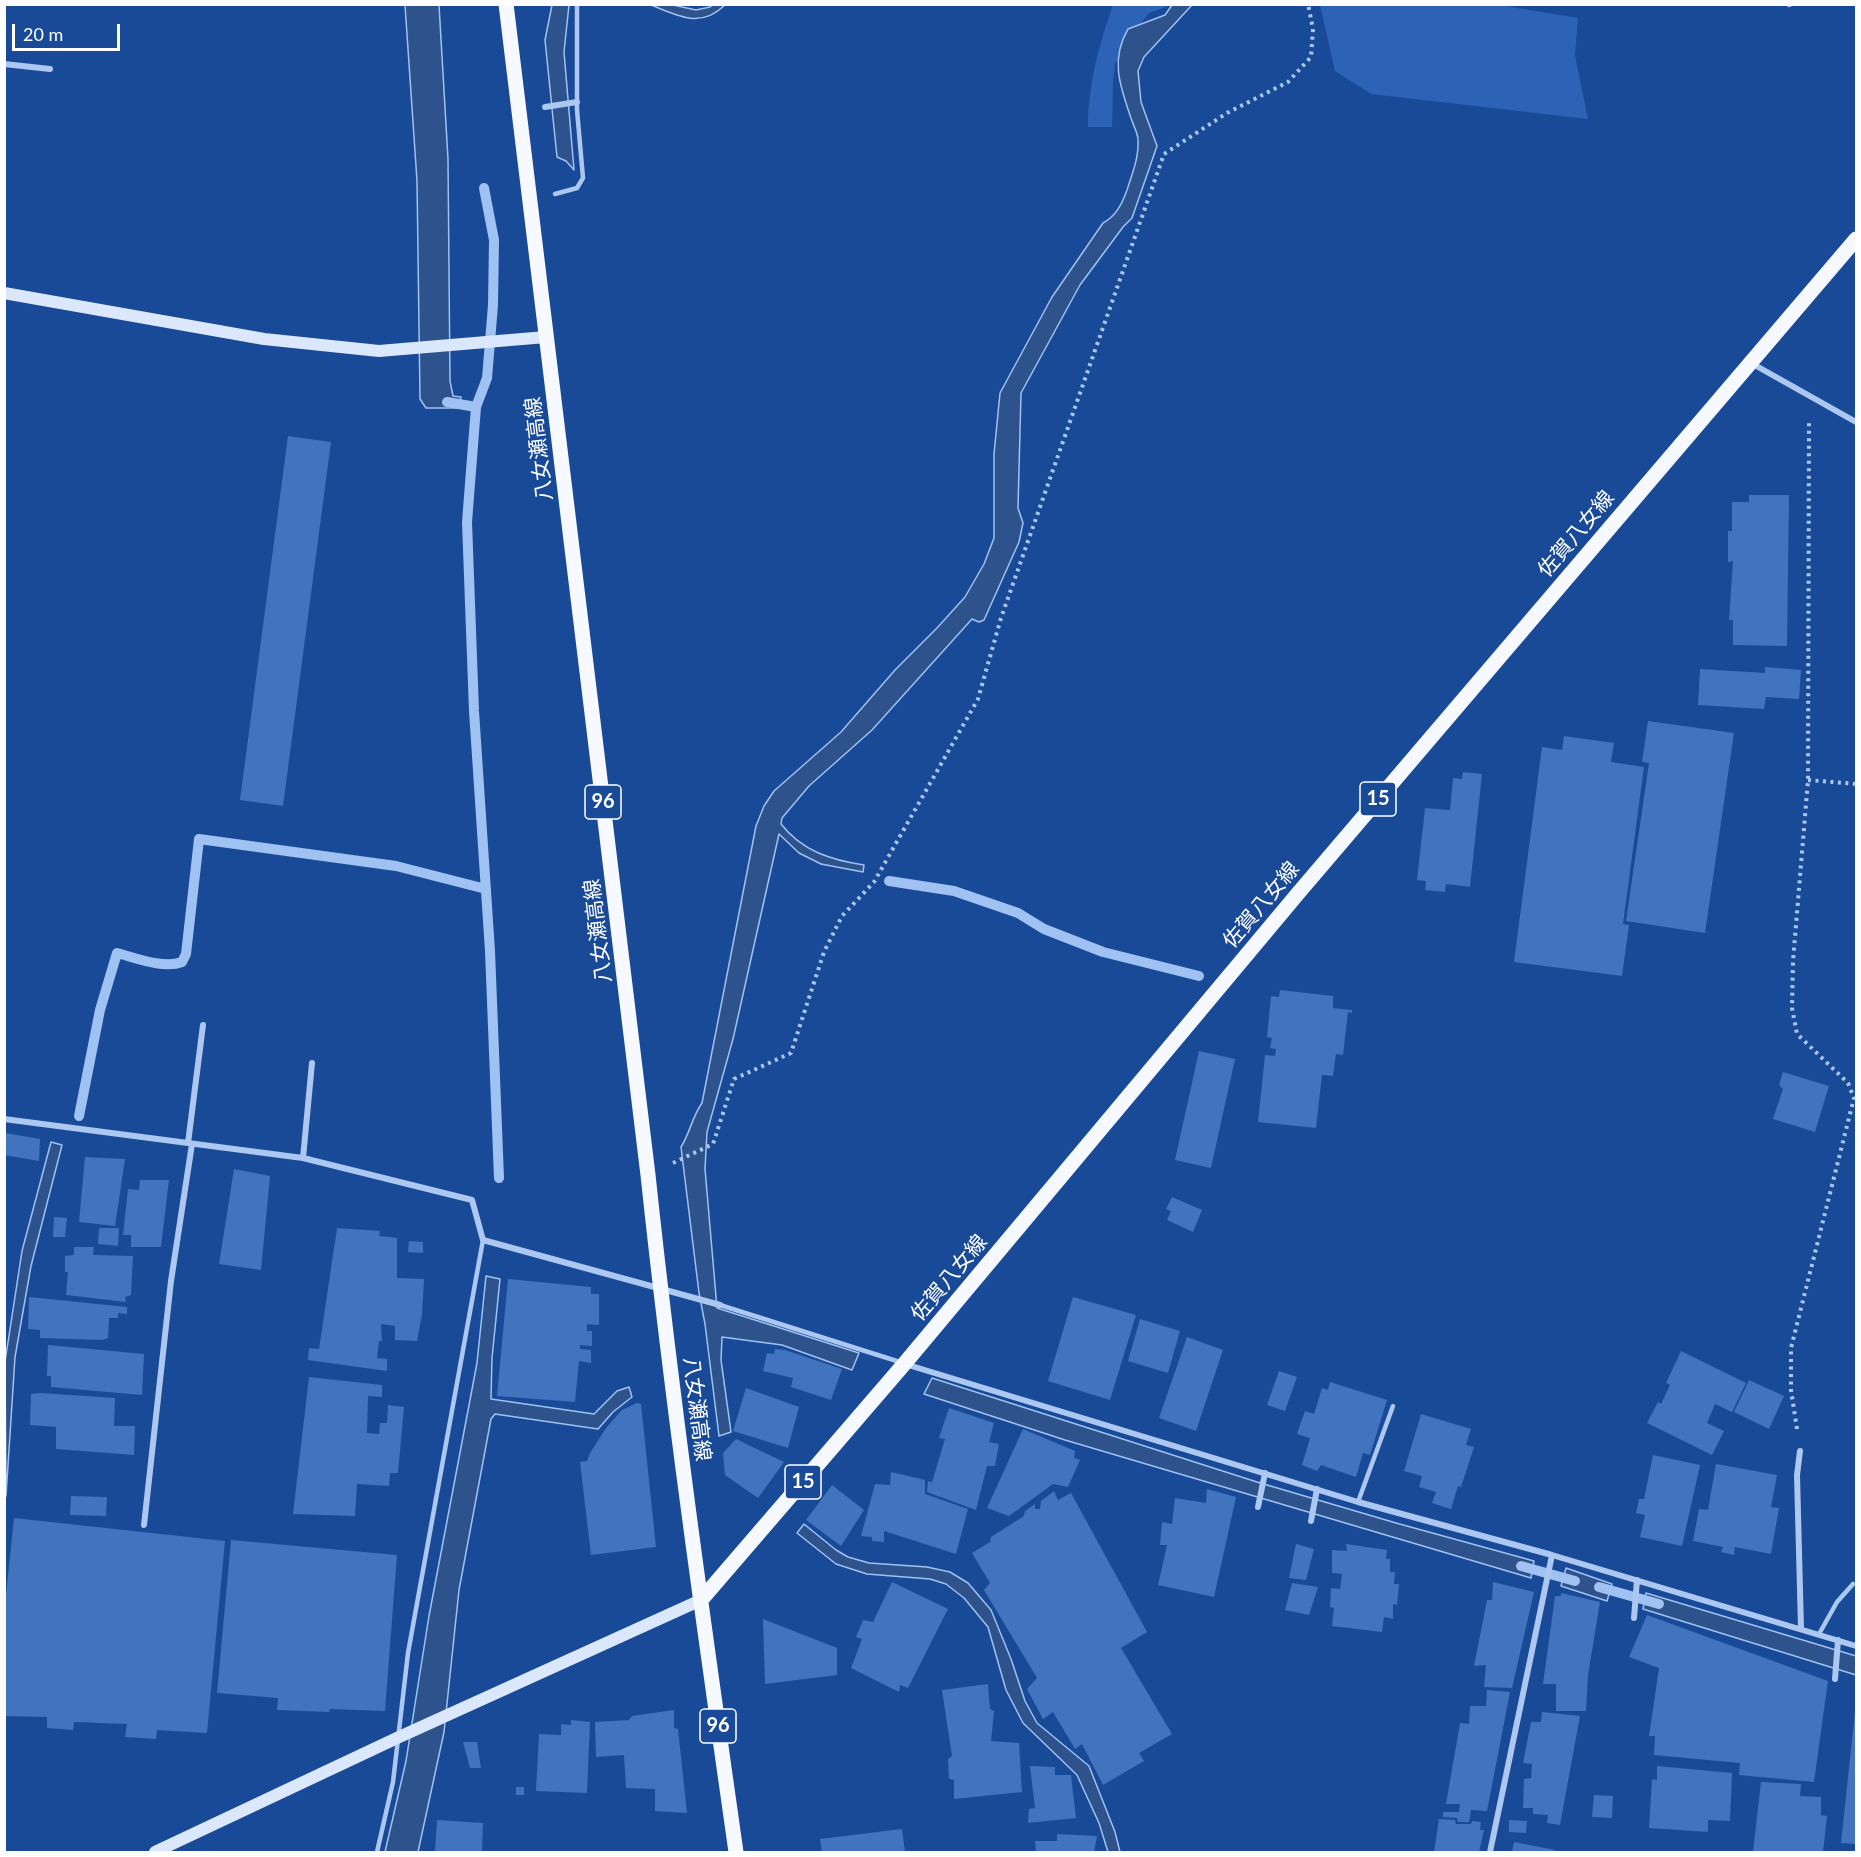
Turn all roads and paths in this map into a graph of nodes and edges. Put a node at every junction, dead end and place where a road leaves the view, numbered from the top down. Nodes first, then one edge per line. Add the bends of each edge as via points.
1 (506, 4) edge
2 (577, 4) edge
3 (1308, 4) edge
4 (1789, 4) edge
5 (1790, 10) dead end
6 (4, 64) edge
7 (50, 69) dead end
8 (577, 102) junction
9 (545, 107) dead end
10 (555, 194) dead end
11 (1857, 239) edge
12 (4, 293) edge
13 (546, 337) junction
14 (1751, 363) junction
15 (1809, 396) junction
16 (1857, 422) edge
17 (1808, 780) junction
18 (1857, 784) edge
19 (203, 1025) dead end
20 (312, 1063) dead end
21 (4, 1119) edge
22 (190, 1143) junction
23 (303, 1158) junction
24 (678, 1161) dead end
25 (483, 1240) junction
26 (660, 1288) junction
27 (720, 1305) joint
28 (905, 1364) junction
29 (1393, 1406) dead end
30 (1800, 1451) joint
31 (1265, 1473) junction
32 (1317, 1489) junction
33 (1358, 1502) junction
34 (1258, 1507) dead end
35 (1311, 1521) dead end
36 (144, 1525) dead end
37 (1552, 1555) junction
38 (1637, 1580) junction
39 (1852, 1584) dead end
40 (700, 1600) junction
41 (1634, 1618) dead end
42 (1801, 1628) junction
43 (1819, 1634) junction
44 (1838, 1640) junction
45 (1857, 1646) edge
46 (1835, 1679) dead end
47 (400, 1736) junction
48 (155, 1852) edge
49 (377, 1852) edge
50 (736, 1852) edge
51 (1490, 1852) edge

1 - 13 main road, 八女瀬高線 / 96
2 - 8 lane
3 - 24 path via 1311,57 1288,82 1227,112 1164,154 1005,607 978,699 874,882 842,916 824,952 790,1053 734,1079 713,1144
4 - 5 path
6 - 7 street
8 - 9 street
8 - 10 lane via 583,178 577,188
11 - 14 main road, 佐賀八女線 / 15
12 - 13 street via 264,339 379,351
13 - 26 main road, 八女瀬高線 / 96
14 - 15 street
14 - 28 main road, 佐賀八女線 / 15 via 1300,891
15 - 16 street
15 - 17 path
17 - 18 path
17 - 30 path via 1792,1008 1797,1034 1848,1083 1854,1098 1791,1348 1791,1390
19 - 22 street
20 - 23 street
21 - 22 street
22 - 23 street
22 - 36 street
23 - 25 street via 472,1200
25 - 26 street
25 - 47 lane via 408,1653
26 - 27 street
26 - 40 main road, 八女瀬高線 / 96
27 - 28 lane
28 - 31 street
28 - 40 main road, 佐賀八女線 / 15
29 - 33 lane
30 - 42 street via 1797,1475
31 - 32 street
31 - 34 street
32 - 33 street
32 - 35 street
33 - 37 street
37 - 38 street
37 - 51 street
38 - 41 street
38 - 42 street
39 - 43 lane
40 - 47 street
40 - 50 main road, 八女瀬高線 / 96
42 - 43 street
43 - 44 street
44 - 45 street
44 - 46 street
47 - 48 street
47 - 49 lane

